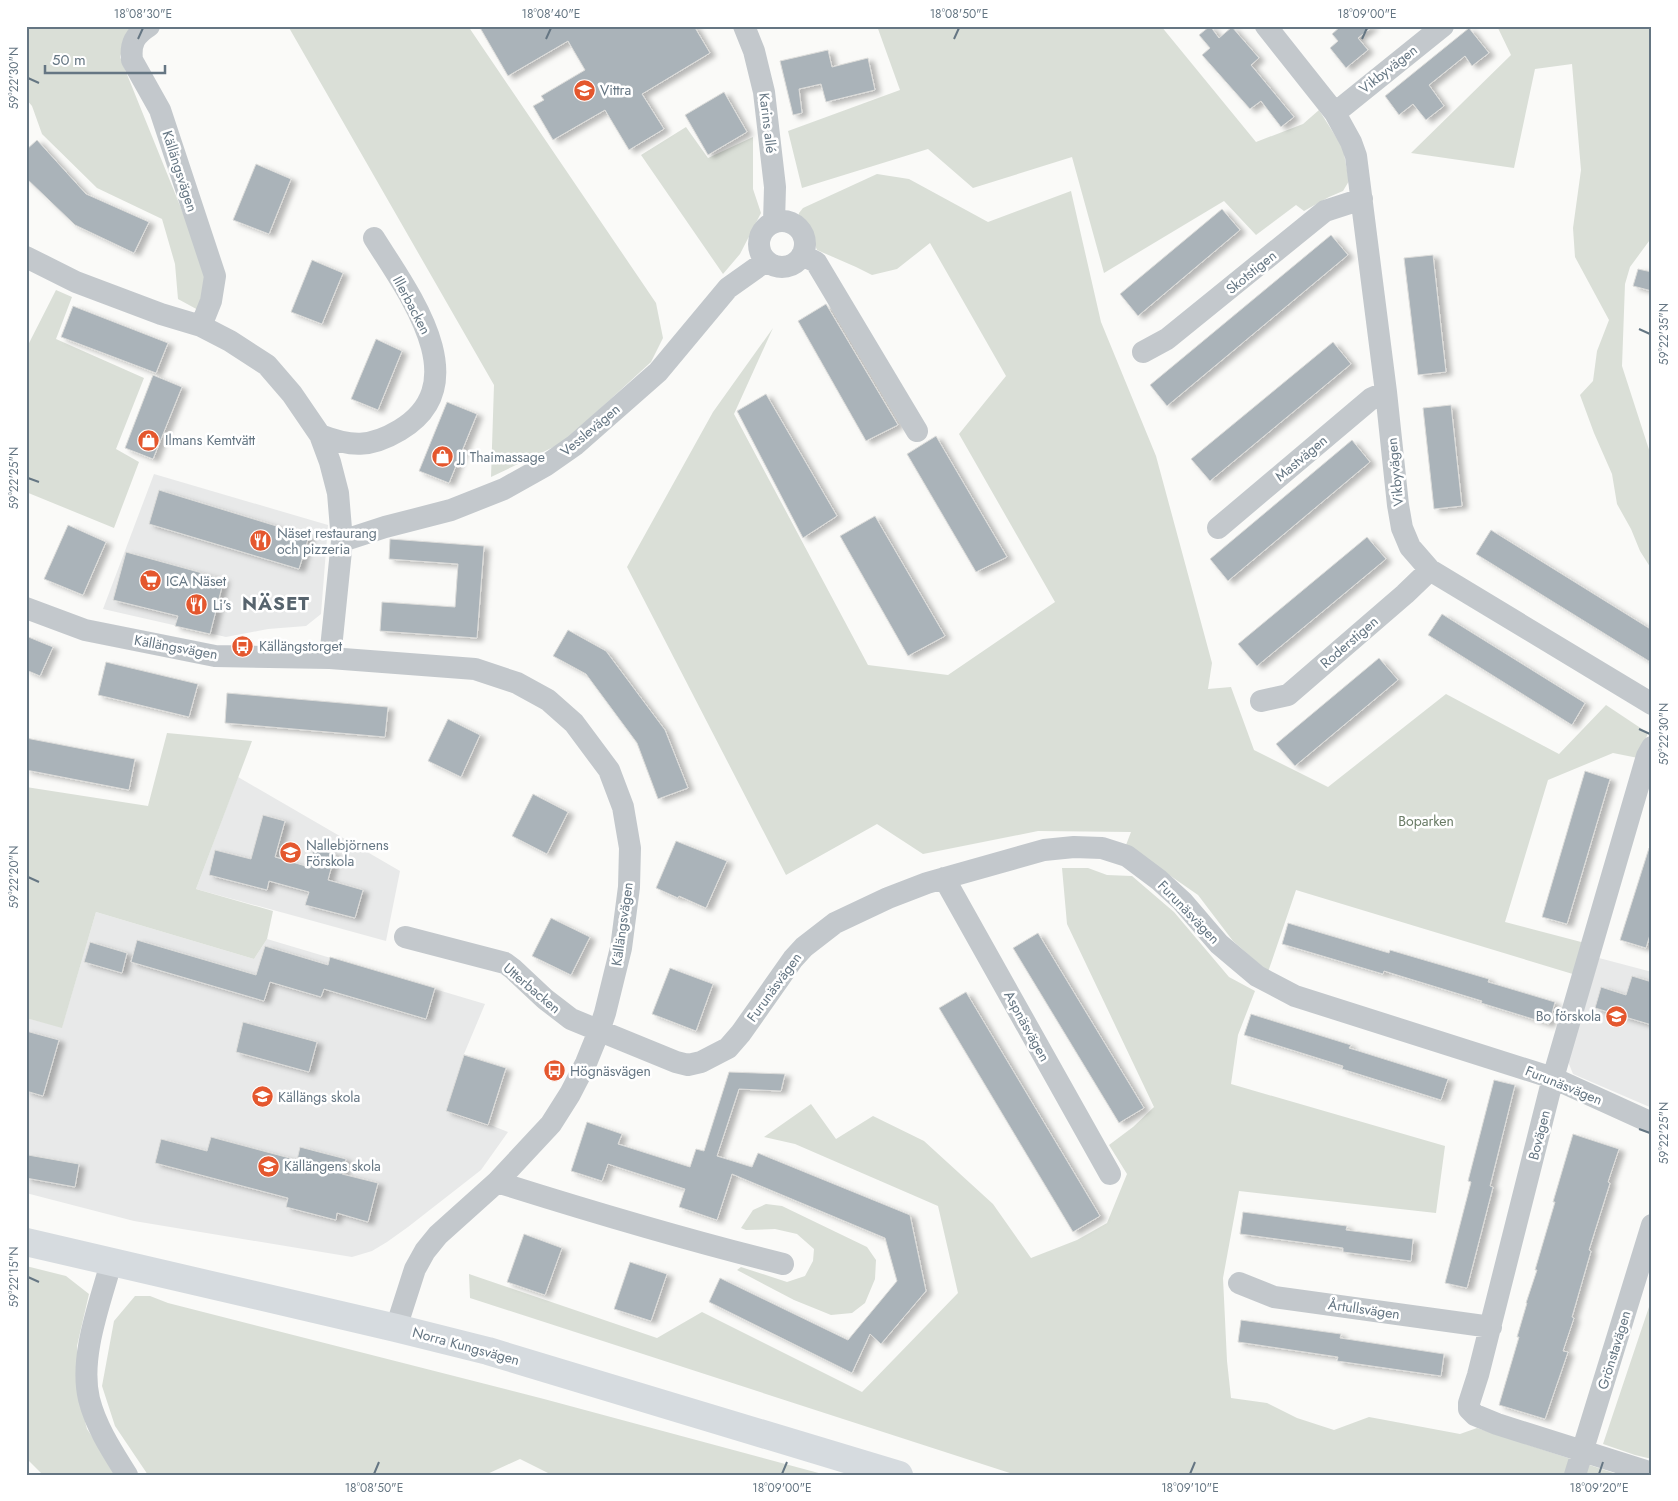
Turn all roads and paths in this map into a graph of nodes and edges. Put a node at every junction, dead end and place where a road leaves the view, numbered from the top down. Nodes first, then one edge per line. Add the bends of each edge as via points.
1 (149, 26) edge
2 (744, 26) edge
3 (1266, 26) edge
4 (1443, 26) edge
5 (1335, 114) junction
6 (1362, 199) junction
7 (774, 222) junction
8 (374, 238) dead end
9 (802, 255) junction
10 (26, 257) edge
11 (766, 260) junction
12 (201, 326) junction
13 (1143, 352) dead end
14 (1386, 392) junction
15 (917, 431) dead end
16 (320, 435) junction
17 (1218, 528) dead end
18 (342, 541) junction
19 (1430, 570) junction
20 (26, 608) edge
21 (330, 658) junction
22 (1260, 701) dead end
23 (1652, 704) edge
24 (1652, 747) edge
25 (944, 878) junction
26 (405, 937) dead end
27 (599, 1031) junction
28 (1553, 1078) junction
29 (1652, 1123) edge
30 (1110, 1174) dead end
31 (497, 1182) junction
32 (1652, 1225) edge
33 (26, 1242) edge
34 (111, 1263) junction
35 (783, 1264) dead end
36 (1240, 1283) dead end
37 (1491, 1327) junction
38 (396, 1328) junction
39 (1583, 1452) junction
40 (1652, 1473) edge
41 (127, 1475) edge
42 (899, 1475) edge
43 (1574, 1475) edge

1 - 12 street, Källängsvägen via 133,42 132,60 160,110 215,276 211,301
2 - 7 street, Karins allé via 754,50 764,92 775,187
3 - 5 street, Vikbyvägen
4 - 5 street, Vikbyvägen
5 - 6 street, Vikbyvägen via 1352,142
6 - 13 street, Skotstigen via 1325,212 1168,339
6 - 14 street, Vikbyvägen
7 - 9 street via 790,222 797,226 805,240
7 - 11 street via 762,232 760,239 759,247
8 - 16 street, Illerbacken via 429,334 436,364 435,380 422,412 388,438 370,444 354,444 340,443
9 - 11 street via 798,261 785,267
9 - 15 street via 816,262
10 - 12 street via 76,282
11 - 18 street, Vesslevägen via 728,288 658,372 575,446 504,489 451,510
12 - 16 street via 267,365
14 - 17 street, Mastvägen via 1372,398
14 - 19 street, Vikbyvägen via 1402,528 1410,547
16 - 18 street via 338,493
18 - 21 street
19 - 22 street, Roderstigen via 1288,695
19 - 23 street, Vikbyvägen
20 - 21 street, Källängsvägen via 85,630 216,656
21 - 27 street, Källängsvägen via 475,669 517,683 548,700 574,723 610,770 623,807 630,848 629,887 621,948
24 - 28 street, Bovägen
25 - 27 street, Furunäsvägen via 888,898 835,924 804,947 728,1048 702,1062 676,1062
25 - 28 street, Furunäsvägen via 1044,850 1102,848 1127,856 1165,885 1219,944 1257,976 1295,996
25 - 30 street, Aspnäsvägen
26 - 27 street, Utterbacken via 505,963 557,1009
27 - 31 street, Källängsvägen via 586,1063 551,1124
28 - 29 street, Furunäsvägen
28 - 37 street, Bovägen
31 - 35 street via 717,1248
31 - 38 street, Källängsvägen via 438,1235 425,1251 415,1270
32 - 39 street, Grönstavägen
33 - 34 main road, Norra Kungsvägen
34 - 38 main road, Norra Kungsvägen
34 - 41 street via 86,1370 89,1398 99,1428
36 - 37 street, Årtullsvägen via 1274,1297
37 - 39 street, Bovägen via 1469,1409 1497,1424
38 - 42 main road, Norra Kungsvägen via 488,1351
39 - 40 street
39 - 43 street, Grönstavägen

